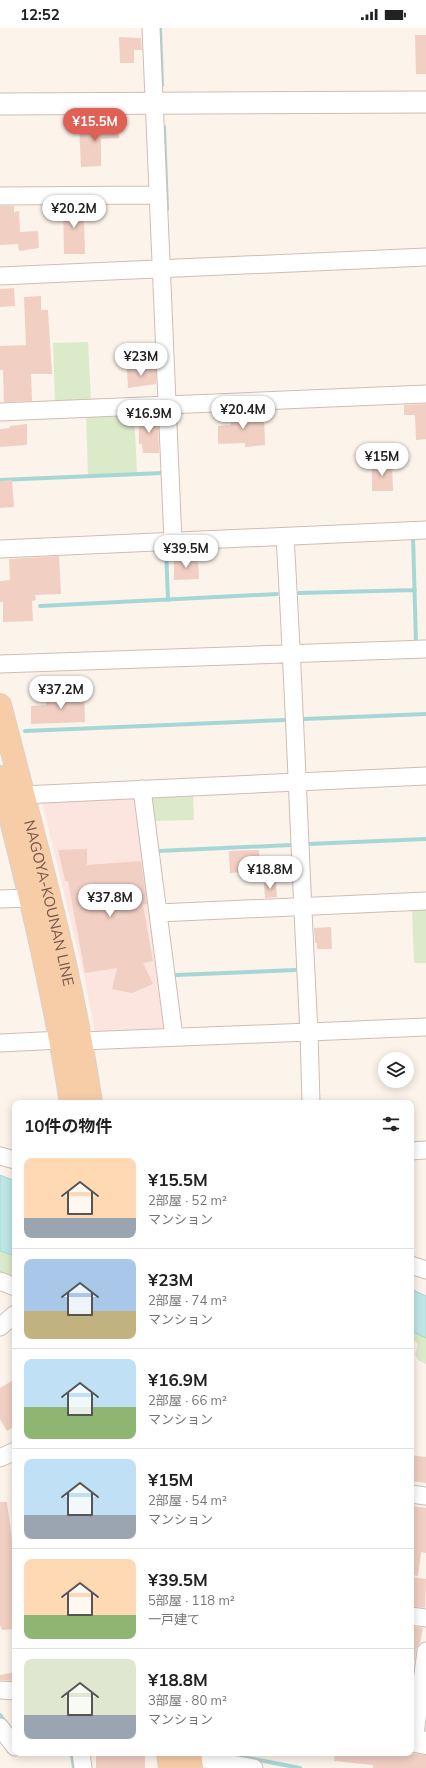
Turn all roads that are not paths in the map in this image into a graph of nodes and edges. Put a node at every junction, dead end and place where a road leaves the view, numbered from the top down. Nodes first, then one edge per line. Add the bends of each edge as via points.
1 (151, 28) edge
2 (426, 102) edge
3 (0, 104) edge
4 (154, 104) junction
5 (158, 195) junction
6 (0, 196) edge
7 (426, 257) edge
8 (162, 269) junction
9 (0, 276) edge
10 (426, 394) edge
11 (167, 405) junction
12 (0, 412) edge
13 (426, 530) edge
14 (285, 537) junction
15 (173, 542) junction
16 (0, 550) edge
17 (426, 648) edge
18 (292, 655) junction
19 (0, 664) edge
20 (0, 705) edge
21 (426, 776) edge
22 (297, 782) junction
23 (1, 783) edge
24 (142, 789) junction
25 (23, 795) junction
26 (31, 898) junction
27 (0, 899) edge
28 (426, 901) edge
29 (302, 906) junction
30 (158, 913) junction
31 (426, 1027) edge
32 (309, 1032) junction
33 (174, 1037) junction
34 (72, 1041) junction
35 (0, 1043) edge
36 (71, 1100) edge
37 (90, 1100) edge
38 (311, 1100) edge
39 (0, 1148) edge
40 (426, 1150) edge
41 (12, 1151) edge
42 (414, 1151) edge
43 (0, 1156) edge
44 (12, 1159) edge
45 (414, 1266) edge
46 (426, 1270) edge
47 (0, 1281) edge
48 (12, 1286) edge
49 (12, 1317) edge
50 (0, 1327) edge
51 (12, 1452) edge
52 (0, 1458) edge
53 (414, 1494) edge
54 (426, 1496) edge
55 (414, 1616) edge
56 (426, 1618) edge
57 (426, 1651) edge
58 (0, 1690) edge
59 (12, 1691) edge
60 (0, 1727) edge
61 (417, 1741) edge
62 (12, 1743) edge
63 (81, 1756) edge
64 (168, 1756) edge
65 (191, 1760) edge
66 (83, 1768) edge
67 (170, 1768) edge
68 (254, 1768) edge

1 - 4 street
2 - 4 street
3 - 4 street
4 - 5 street
5 - 6 street
5 - 8 street
7 - 8 street
8 - 9 street
8 - 11 street
10 - 11 street
11 - 12 street
11 - 15 street
13 - 14 street
14 - 15 street
14 - 18 street
15 - 16 street
17 - 18 street
18 - 19 street
18 - 22 street
20 - 25 main road, NAGOYA-KOUNAN LINE
21 - 22 street
22 - 24 street
22 - 29 street
23 - 26 main road, NAGOYA-KOUNAN LINE
24 - 25 street
24 - 30 street
25 - 34 main road, NAGOYA-KOUNAN LINE via 60,941
26 - 27 street
26 - 34 main road, NAGOYA-KOUNAN LINE
28 - 29 street
29 - 30 street
29 - 32 street
30 - 33 street
31 - 32 street
32 - 33 street
32 - 38 street
33 - 34 street
34 - 35 street
34 - 36 main road, NAGOYA-KOUNAN LINE
34 - 37 main road, NAGOYA-KOUNAN LINE
39 - 41 street
40 - 42 street
43 - 44 street
45 - 46 street
47 - 48 street
49 - 50 street
51 - 52 street
53 - 54 street
55 - 56 street
57 - 61 street
58 - 59 street
60 - 62 street
63 - 66 street
64 - 67 main road
65 - 68 street via 206,1759

